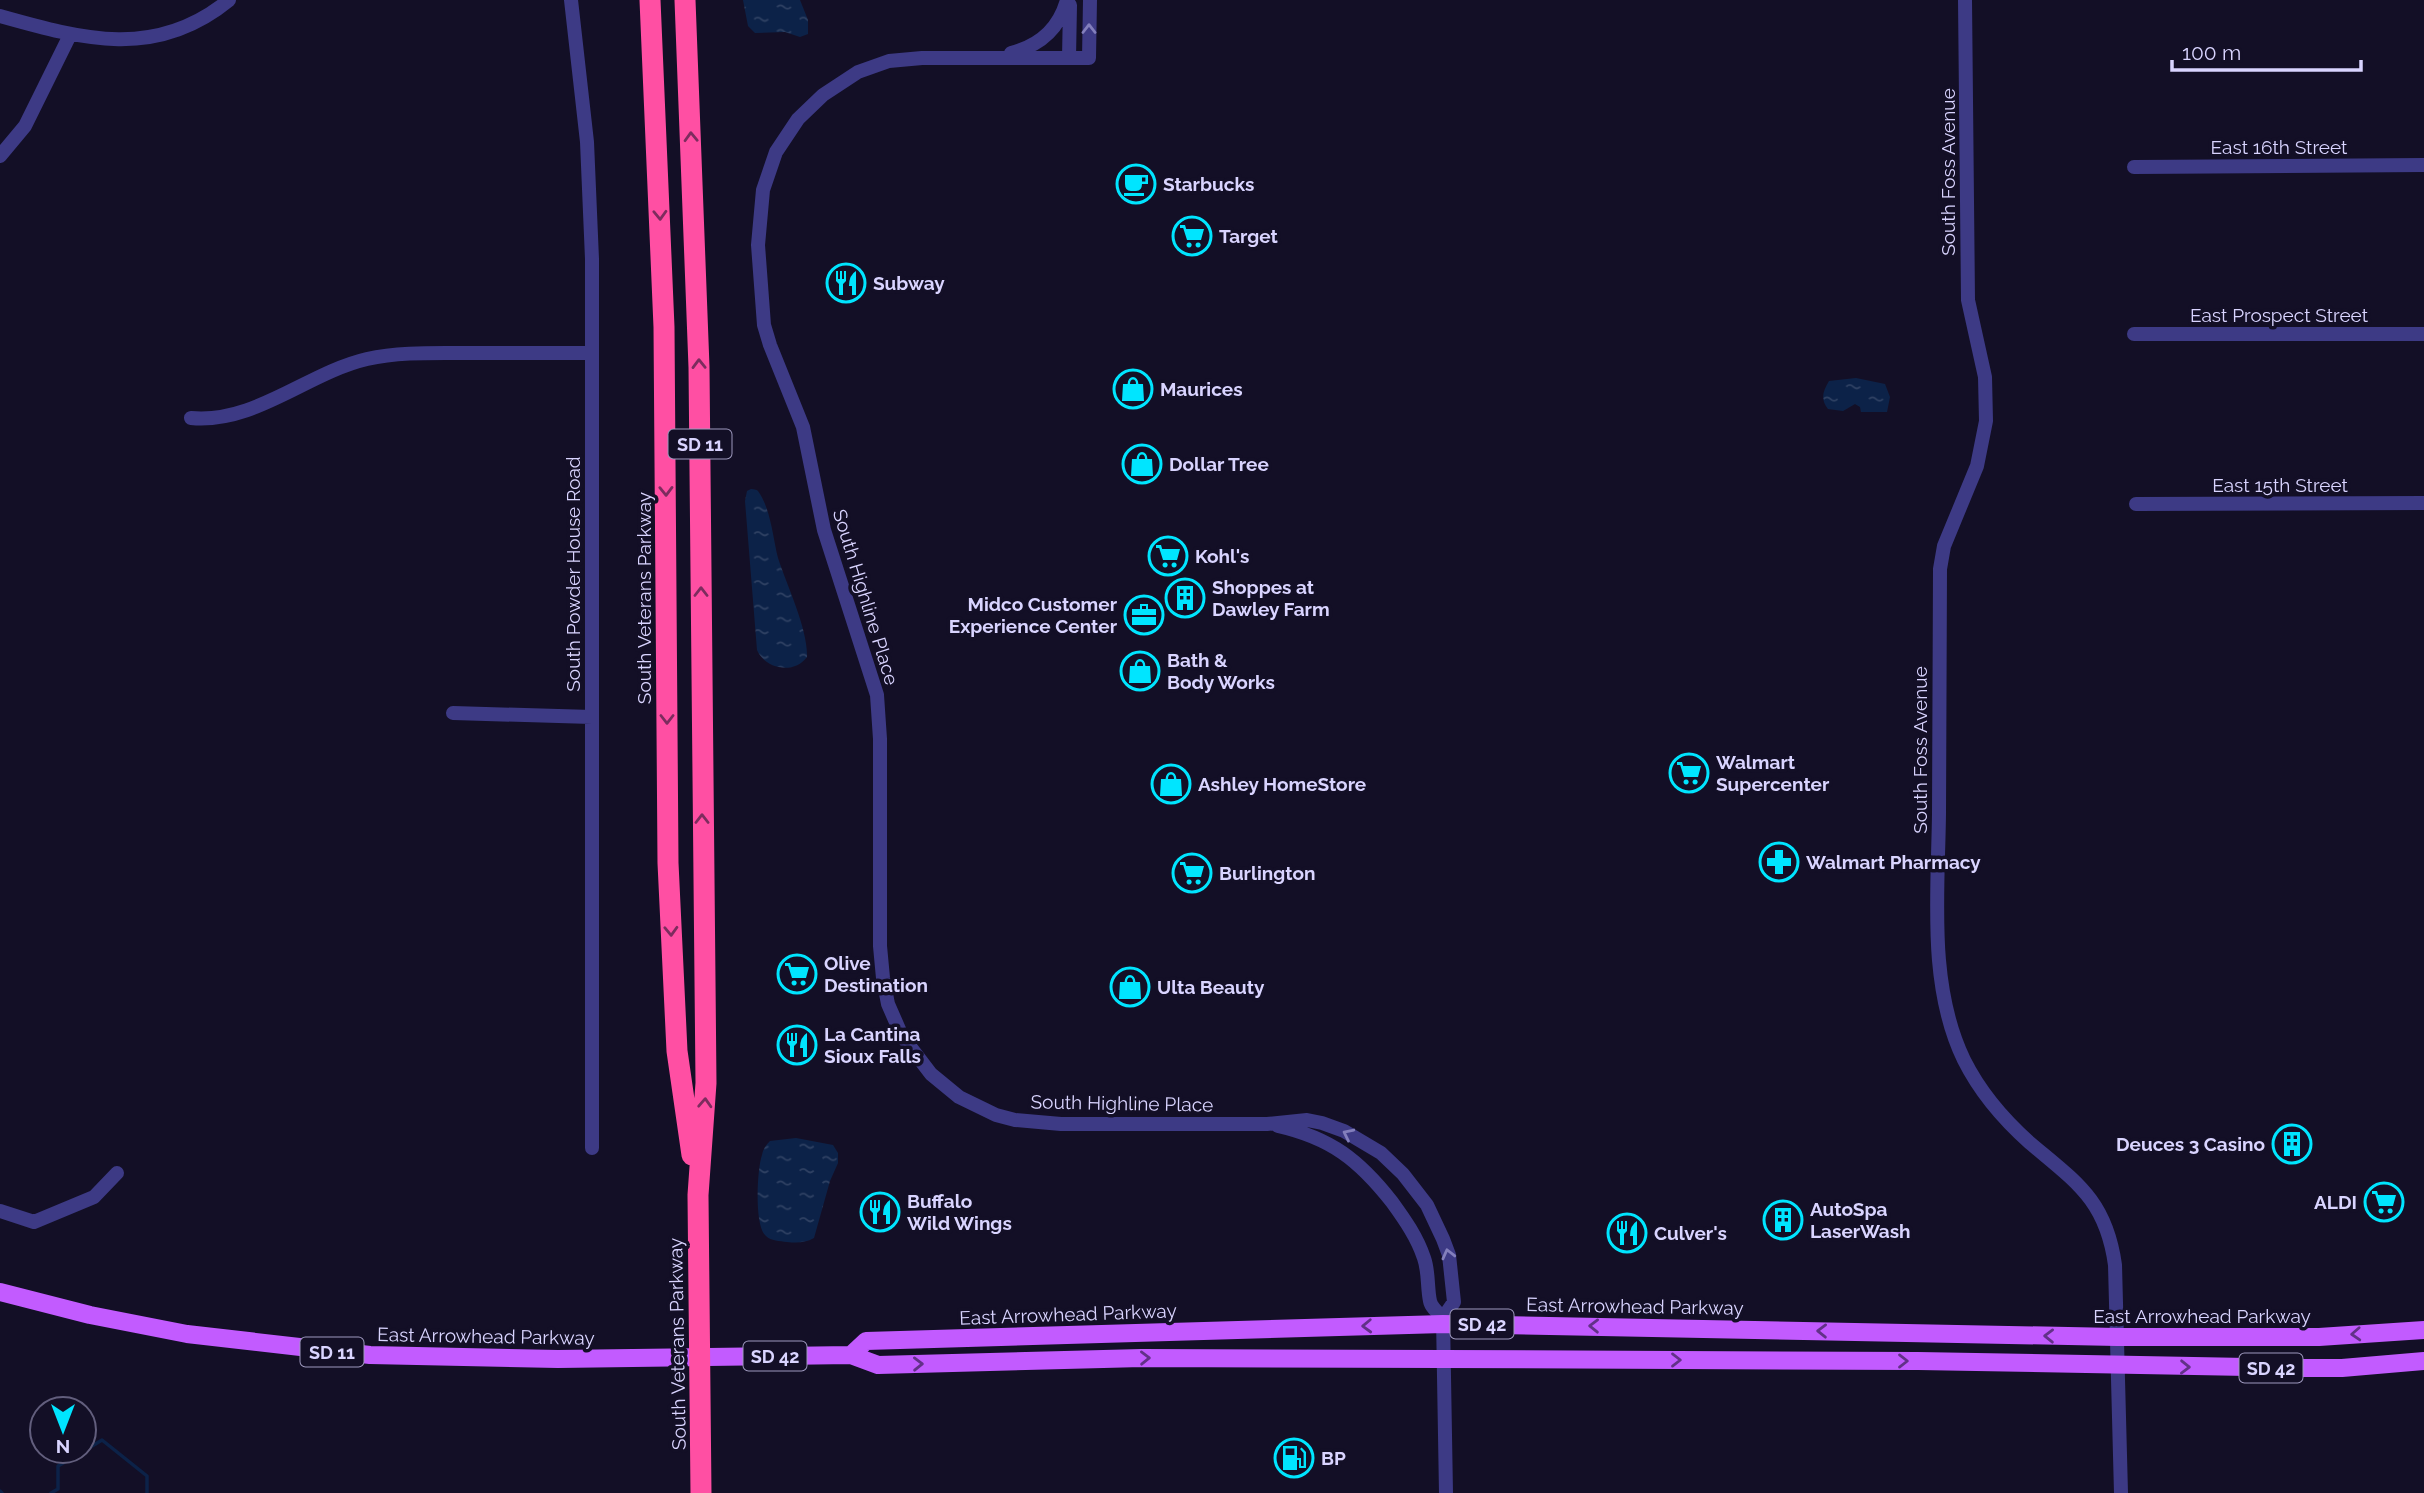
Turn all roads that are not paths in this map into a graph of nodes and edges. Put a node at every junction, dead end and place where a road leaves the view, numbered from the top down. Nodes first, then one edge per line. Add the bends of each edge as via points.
1 (229, 0) edge
2 (571, 0) edge
3 (650, 0) edge
4 (685, 0) edge
5 (1069, 0) edge
6 (1090, 0) edge
7 (1965, 0) edge
8 (0, 16) edge
9 (70, 36) junction
10 (989, 57) junction
11 (1069, 58) junction
12 (0, 156) edge
13 (2424, 165) edge
14 (2134, 167) dead end
15 (2134, 334) dead end
16 (2424, 334) edge
17 (592, 353) junction
18 (191, 418) dead end
19 (2424, 503) edge
20 (2136, 504) dead end
21 (453, 713) dead end
22 (592, 717) junction
23 (1267, 1124) junction
24 (592, 1149) dead end
25 (117, 1173) dead end
26 (698, 1195) junction
27 (0, 1211) edge
28 (0, 1292) edge
29 (1443, 1321) junction
30 (2424, 1330) edge
31 (2117, 1337) junction
32 (851, 1355) junction
33 (699, 1357) junction
34 (1442, 1359) junction
35 (2424, 1362) edge
36 (2117, 1366) junction
37 (701, 1493) edge
38 (1446, 1493) edge
39 (2122, 1493) edge

1 - 9 street via 200,21 164,35
2 - 17 street, South Powder House Road via 587,142
3 -> 26 highway, South Veterans Parkway / SD 11 via 664,327 668,863 677,1051
26 -> 4 highway, South Veterans Parkway / SD 11 via 706,1083 699,381
5 - 10 street via 1046,36 1026,48
5 - 11 street
11 -> 6 street, South Highline Place via 1089,58
7 - 31 street, South Foss Avenue via 1968,300 1987,398 1977,466 1944,546 1940,569 1940,977 1955,1037 1986,1095 2014,1127 2074,1178 2102,1217 2115,1265
8 - 9 street
9 - 12 street via 25,126
10 - 11 street, South Highline Place
10 - 23 street, South Highline Place via 897,60 839,83 809,106 786,135 768,171 760,207 764,325 803,427 824,530 877,695 880,946 888,1004 902,1036 931,1074 959,1097 996,1115 1061,1124
13 - 14 street, East 16th Street
15 - 16 street, East Prospect Street
17 - 18 street via 380,356 246,411 209,420
17 - 22 street, South Powder House Road
19 - 20 street, East 15th Street
21 - 22 street
22 - 24 street, South Powder House Road
23 - 29 street, South Highline Place via 1331,1144 1383,1191 1415,1237 1426,1262 1430,1303
29 -> 23 street, South Highline Place via 1454,1302 1448,1255 1427,1205 1403,1174 1363,1141 1322,1123 1293,1120
25 - 27 street via 94,1197 34,1222
26 - 33 highway, South Veterans Parkway / SD 11
28 - 33 main road, East Arrowhead Parkway / SD 11 via 187,1334 324,1352 461,1359
31 -> 29 main road, East Arrowhead Parkway / SD 42
29 -> 32 main road, East Arrowhead Parkway / SD 42 via 866,1341
29 - 34 street
30 -> 31 main road, East Arrowhead Parkway / SD 42 via 2319,1336
31 - 36 street, South Foss Avenue
32 - 33 main road, East Arrowhead Parkway / SD 42
32 -> 34 main road, East Arrowhead Parkway / SD 42 via 878,1365 1142,1358
33 - 37 highway, South Veterans Parkway
34 -> 36 main road, East Arrowhead Parkway / SD 42
34 - 38 street
36 -> 35 main road, East Arrowhead Parkway / SD 42 via 2342,1368
36 - 39 street, South Foss Avenue

